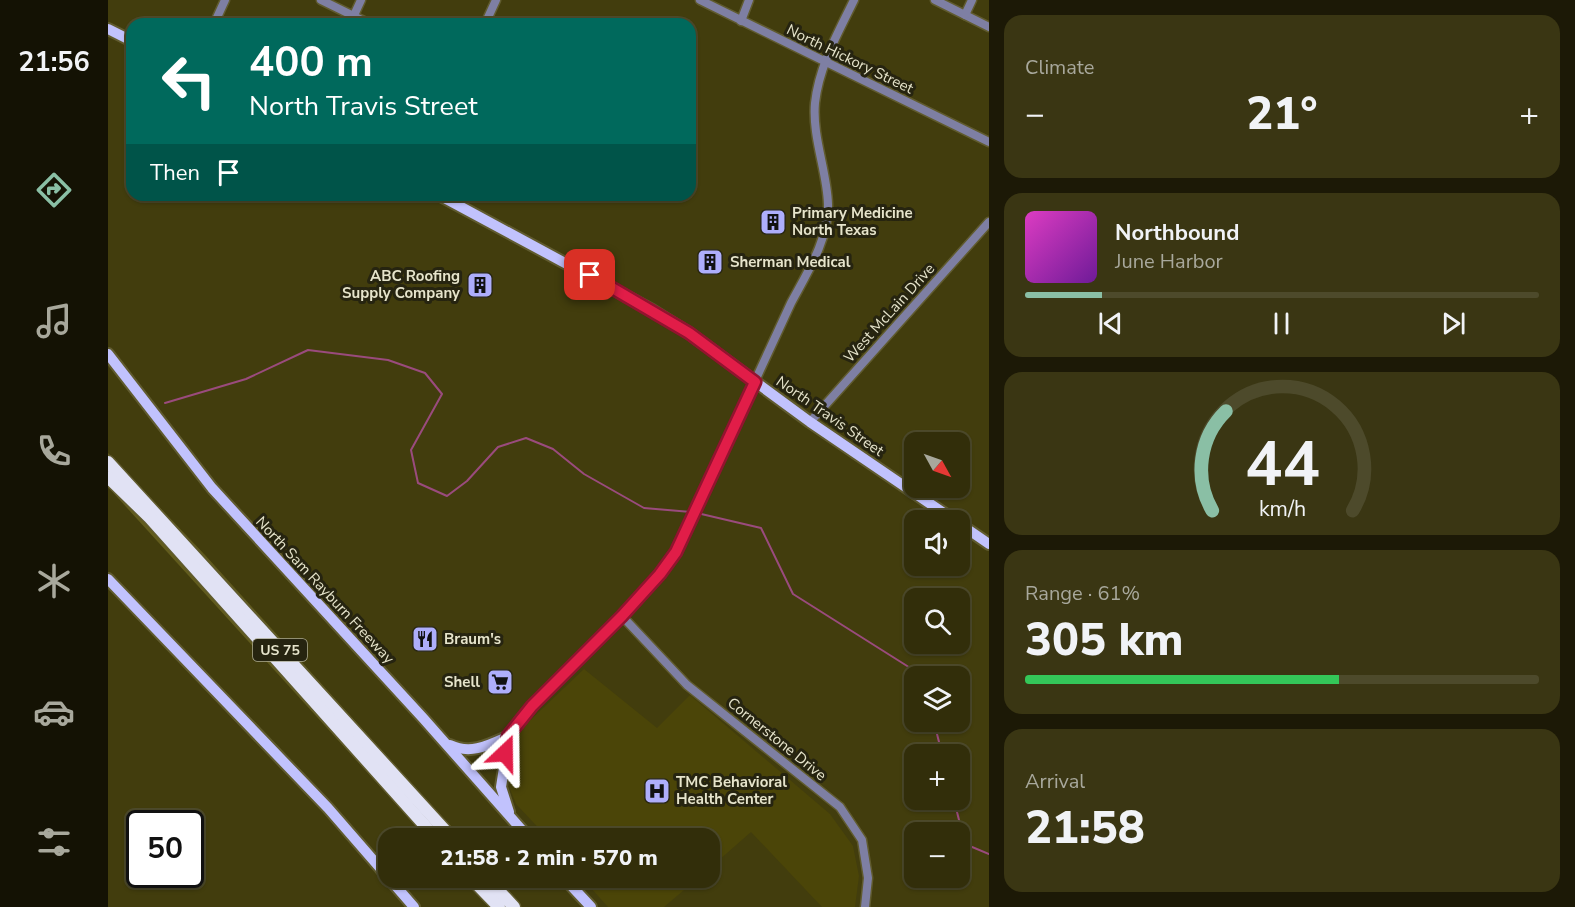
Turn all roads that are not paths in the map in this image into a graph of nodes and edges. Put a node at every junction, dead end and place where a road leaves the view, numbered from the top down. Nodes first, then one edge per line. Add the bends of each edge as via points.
1 (225, 0) edge
2 (321, 0) edge
3 (362, 0) edge
4 (496, 0) edge
5 (700, 0) edge
6 (749, 0) edge
7 (854, 0) edge
8 (935, 0) edge
9 (972, 0) edge
10 (965, 15) junction
11 (217, 18) edge
12 (349, 18) edge
13 (353, 18) edge
14 (488, 18) edge
15 (741, 21) junction
16 (988, 27) edge
17 (108, 29) edge
18 (126, 38) edge
19 (824, 62) junction
20 (988, 142) edge
21 (450, 201) edge
22 (988, 222) edge
23 (108, 354) edge
24 (755, 382) junction
25 (810, 422) junction
26 (108, 462) edge
27 (108, 477) edge
28 (939, 510) edge
29 (970, 531) edge
30 (988, 544) edge
31 (108, 579) edge
32 (622, 616) junction
33 (508, 736) junction
34 (447, 744) junction
35 (512, 820) junction
36 (427, 828) edge
37 (443, 828) edge
38 (520, 828) edge
39 (378, 866) edge
40 (396, 888) edge
41 (397, 888) edge
42 (481, 888) edge
43 (496, 888) edge
44 (573, 888) edge
45 (403, 907) edge
46 (414, 907) edge
47 (499, 907) edge
48 (514, 907) edge
49 (591, 907) edge
50 (865, 907) edge

1 - 11 street
2 - 12 street
3 - 13 street
4 - 14 street
5 - 15 street, North Hickory Street
6 - 15 street
7 - 19 street
8 - 10 street
9 - 10 street
10 - 16 street
15 - 19 street, North Hickory Street
17 - 18 main road
19 - 20 street, North Hickory Street
19 - 24 street via 815,105 828,204 825,231
21 - 24 main road, North Travis Street via 652,310
22 - 25 street, West McLain Drive
23 - 34 main road, North Sam Rayburn Freeway via 212,488
24 - 25 main road, North Travis Street
24 - 32 street via 689,527 660,574
25 - 28 main road, North Travis Street
26 - 37 highway, US 75
27 - 36 highway, US 75 via 150,518
29 - 30 main road
31 - 39 main road via 328,808
32 - 33 street via 532,706
32 - 50 street, Cornerstone Drive via 687,685 840,807 862,840 868,878
33 - 34 main road via 477,749 461,751
33 - 35 main road via 501,787
34 - 35 main road, North Sam Rayburn Freeway
35 - 38 main road, North Sam Rayburn Freeway
40 - 45 main road
41 - 46 main road
42 - 47 highway
43 - 48 highway
44 - 49 main road

